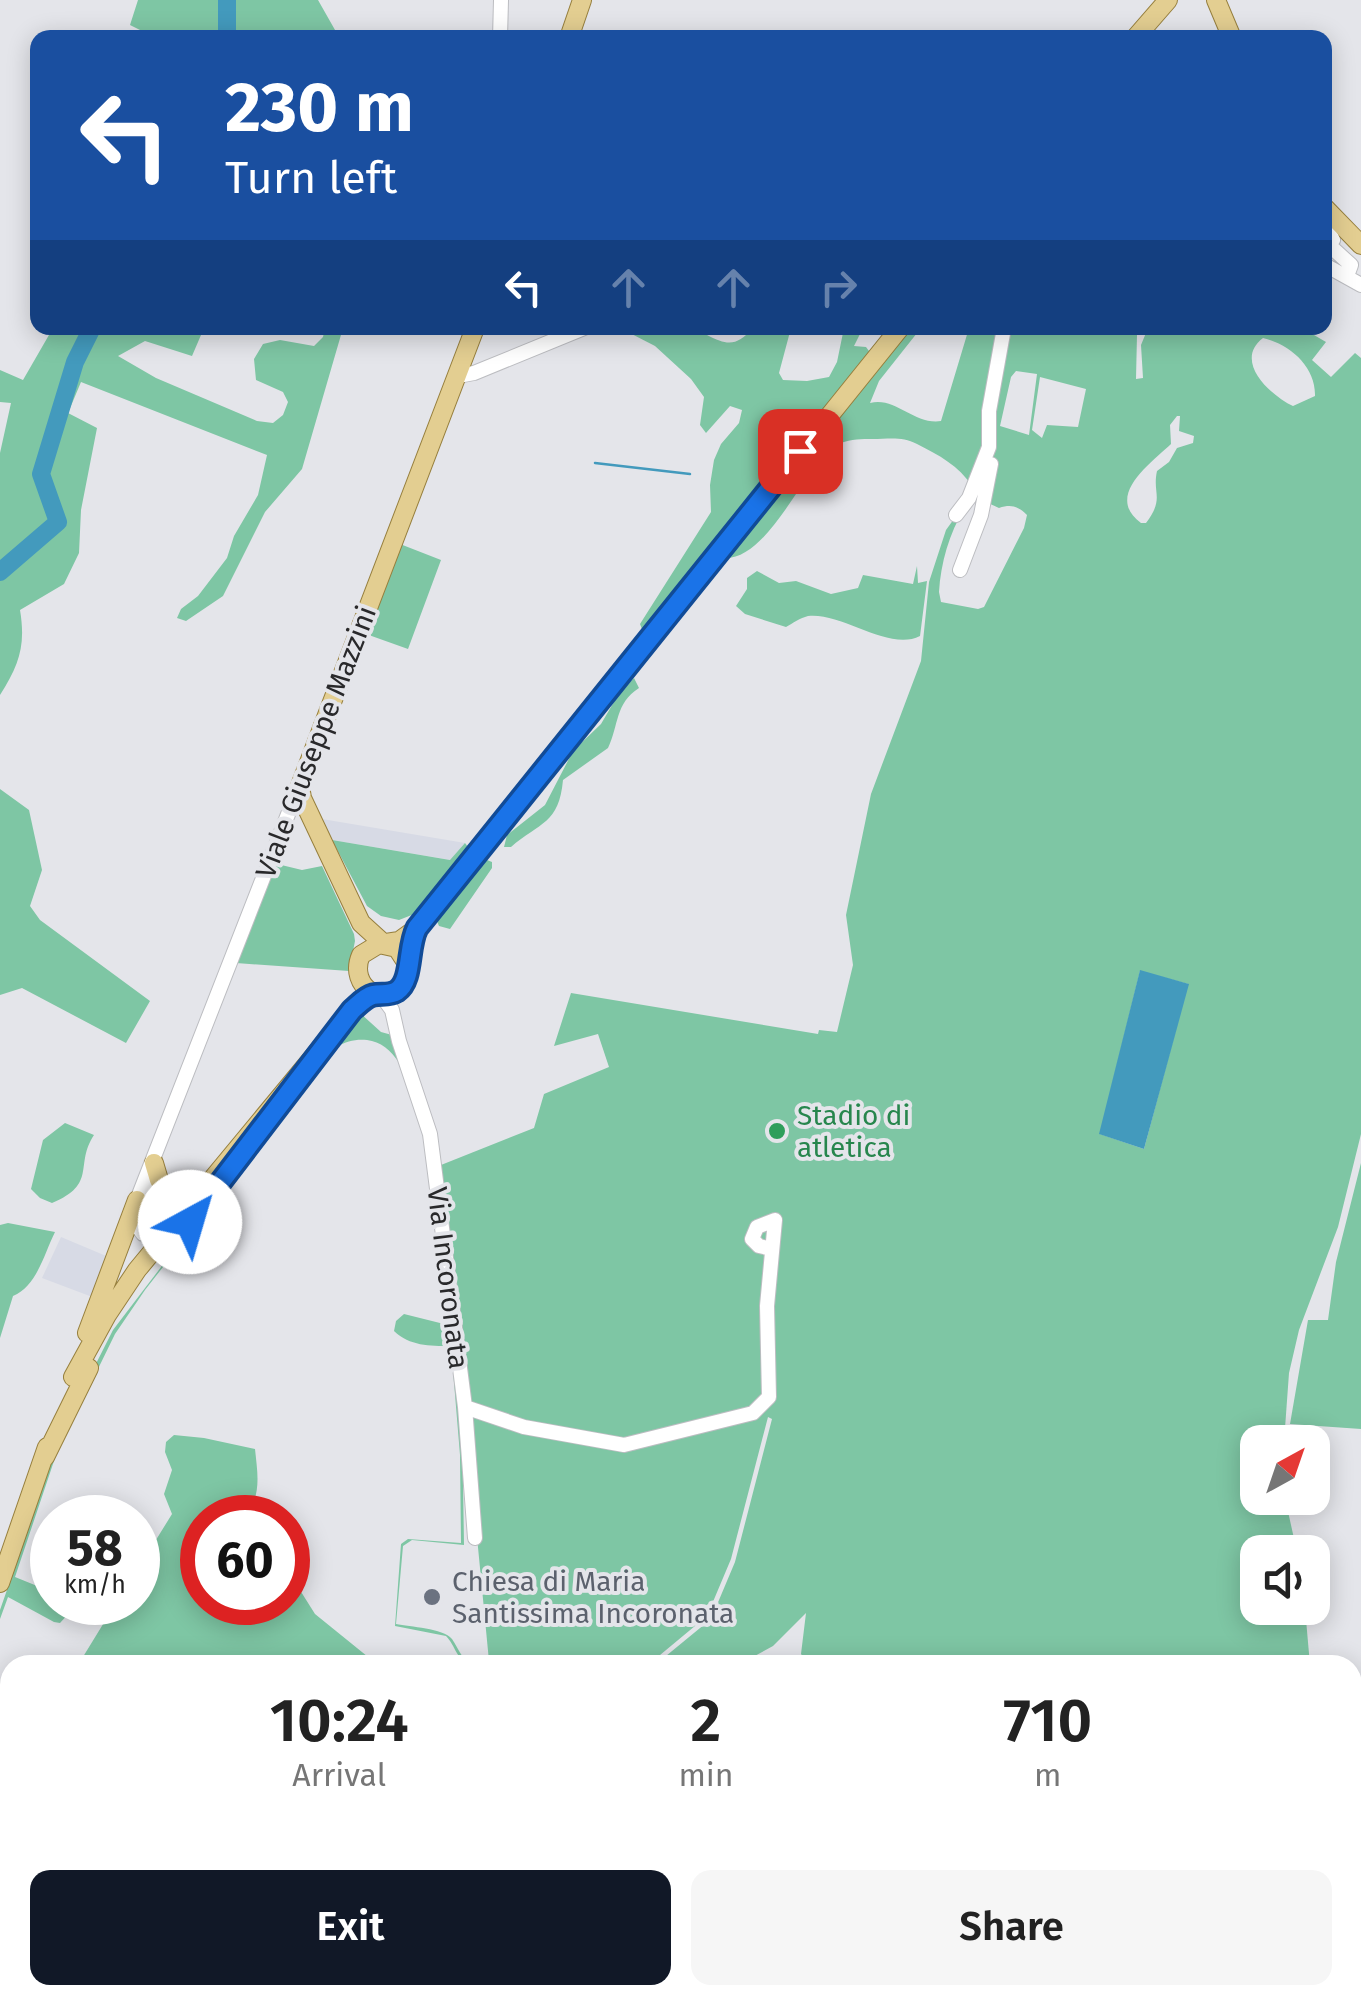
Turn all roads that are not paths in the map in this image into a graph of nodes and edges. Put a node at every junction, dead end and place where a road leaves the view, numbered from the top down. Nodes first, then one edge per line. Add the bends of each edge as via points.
1 (501, 0) edge
2 (582, 0) edge
3 (1218, 1) edge
4 (1163, 4) edge
5 (500, 30) edge
6 (573, 30) edge
7 (1142, 30) edge
8 (1229, 30) edge
9 (1332, 220) edge
10 (1361, 245) edge
11 (1332, 249) edge
12 (1332, 269) edge
13 (1347, 276) junction
14 (1361, 285) edge
15 (472, 335) edge
16 (567, 335) edge
17 (894, 335) edge
18 (1003, 335) edge
19 (458, 376) junction
20 (990, 426) junction
21 (956, 514) dead end
22 (960, 570) dead end
23 (300, 790) junction
24 (309, 812) junction
25 (286, 819) junction
26 (361, 924) junction
27 (417, 928) junction
28 (384, 943) junction
29 (360, 958) junction
30 (408, 965) junction
31 (359, 979) junction
32 (400, 988) junction
33 (380, 995) junction
34 (352, 1010) junction
35 (396, 1022) junction
36 (292, 1084) junction
37 (155, 1160) junction
38 (208, 1182) junction
39 (137, 1200) junction
40 (772, 1249) dead end
41 (73, 1377) junction
42 (465, 1407) junction
43 (44, 1457) junction
44 (475, 1538) dead end
45 (0, 1584) edge

1 - 5 street
2 - 6 main road
3 - 8 main road
4 - 7 main road
9 - 10 main road
11 - 13 street via 1351,265
12 - 13 street
13 - 14 street
15 - 19 main road, Viale Giuseppe Mazzini
16 - 19 street
17 - 27 main road
18 - 20 street
19 - 23 main road, Viale Giuseppe Mazzini
20 - 21 street via 982,471
20 - 22 street via 997,444
23 - 24 main road
23 - 25 street, Viale Giuseppe Mazzini
24 - 25 street
24 - 26 main road
25 - 37 street, Viale Giuseppe Mazzini
26 - 28 main road
26 - 29 main road
27 - 28 main road
27 - 30 main road
28 - 29 main road
28 - 30 main road via 400,950
29 - 31 main road
30 - 32 main road
31 - 33 main road
31 - 34 main road
32 - 33 main road
32 - 35 street, Via Incoronata
33 - 34 main road
33 - 35 street, Via Incoronata
34 - 36 main road
35 - 42 street, Via Incoronata via 430,1134
36 - 38 main road
36 - 43 main road via 124,1306
37 - 38 main road via 171,1191
37 - 39 street, Viale Giuseppe Mazzini
37 - 39 street, Viale Giuseppe Mazzini via 151,1186 159,1221 150,1232 135,1226
38 - 41 main road via 128,1283
39 - 41 main road
40 - 42 street via 769,1397 753,1412 624,1445 524,1427
41 - 43 main road
42 - 44 street, Via Incoronata
43 - 45 main road

